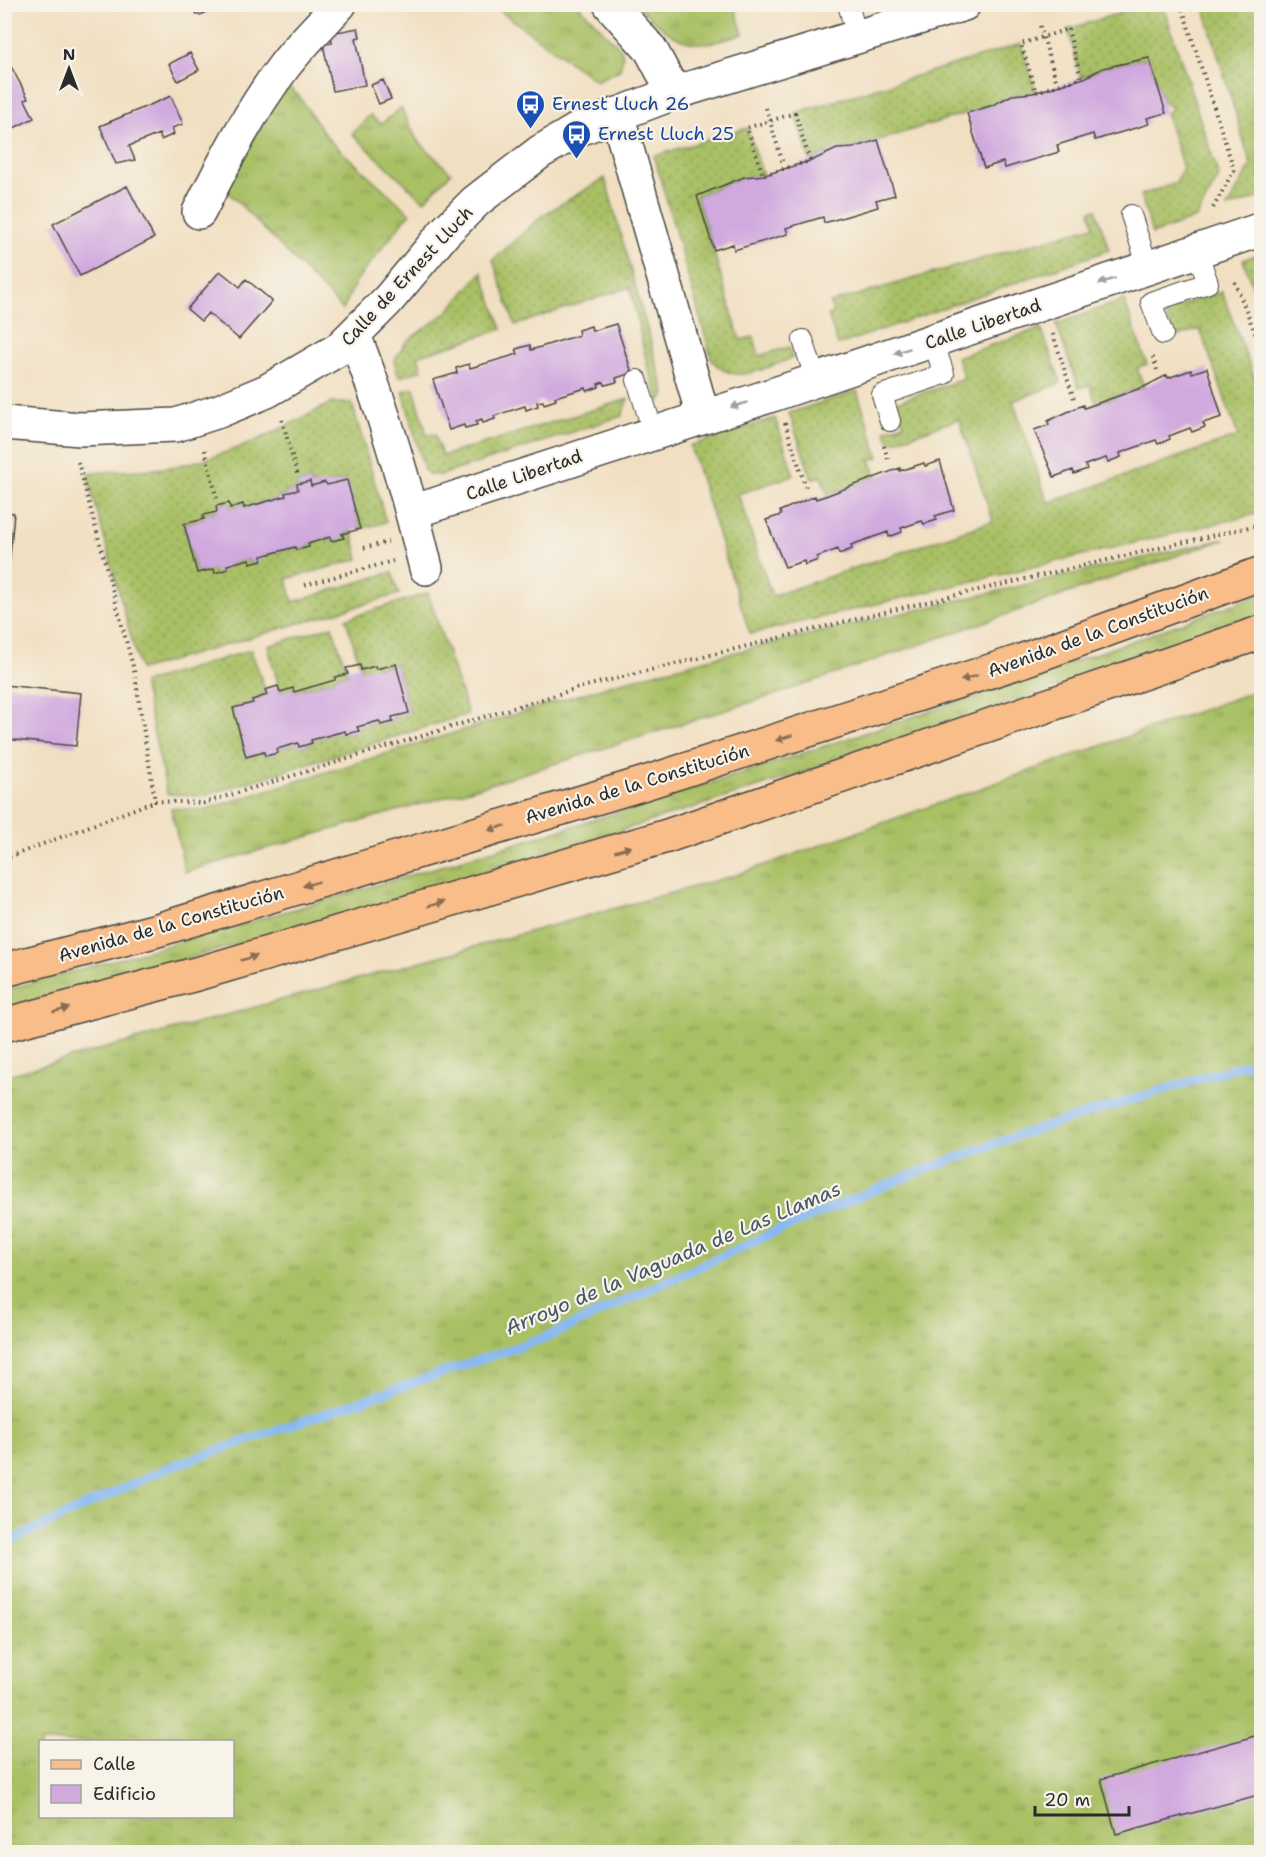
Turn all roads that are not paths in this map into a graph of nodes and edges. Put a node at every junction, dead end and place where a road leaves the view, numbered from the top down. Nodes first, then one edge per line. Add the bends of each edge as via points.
1 (340, 4) edge
2 (610, 4) edge
3 (848, 4) edge
4 (964, 4) edge
5 (857, 37) junction
6 (674, 93) junction
7 (617, 114) junction
8 (199, 213) dead end
9 (1131, 215) dead end
10 (1260, 233) edge
11 (1197, 251) junction
12 (1148, 267) junction
13 (1163, 334) dead end
14 (354, 335) junction
15 (803, 340) dead end
16 (933, 341) junction
17 (637, 380) dead end
18 (816, 381) junction
19 (703, 416) junction
20 (890, 421) dead end
21 (4, 423) edge
22 (653, 432) junction
23 (412, 512) junction
24 (426, 568) dead end
25 (1262, 573) edge
26 (1262, 632) edge
27 (4, 970) edge
28 (4, 1025) edge

1 - 8 street via 314,30 251,114
2 - 6 street via 651,50
3 - 5 lane
4 - 5 street, Calle de Ernest Lluch
5 - 6 street, Calle de Ernest Lluch
6 - 7 street, Calle de Ernest Lluch
7 - 14 street, Calle de Ernest Lluch via 579,129 540,152 490,189 445,232
7 - 19 street
9 - 12 lane
10 - 11 street, Calle Libertad
11 - 12 street, Calle Libertad
11 - 13 lane via 1208,283 1151,302
12 -> 16 street, Calle Libertad
14 - 21 street, Calle de Ernest Lluch via 315,365 267,391 176,424 81,429
14 - 23 street via 376,392
15 - 18 lane
16 -> 18 street, Calle Libertad
16 - 20 lane via 944,374 882,395
17 - 22 lane
18 -> 19 street, Calle Libertad
19 - 22 street, Calle Libertad
22 - 23 street, Calle Libertad
23 - 24 street
25 -> 27 main road, Avenida de la Constitución via 1021,661 657,779 165,928
28 -> 26 main road via 200,973 667,836

